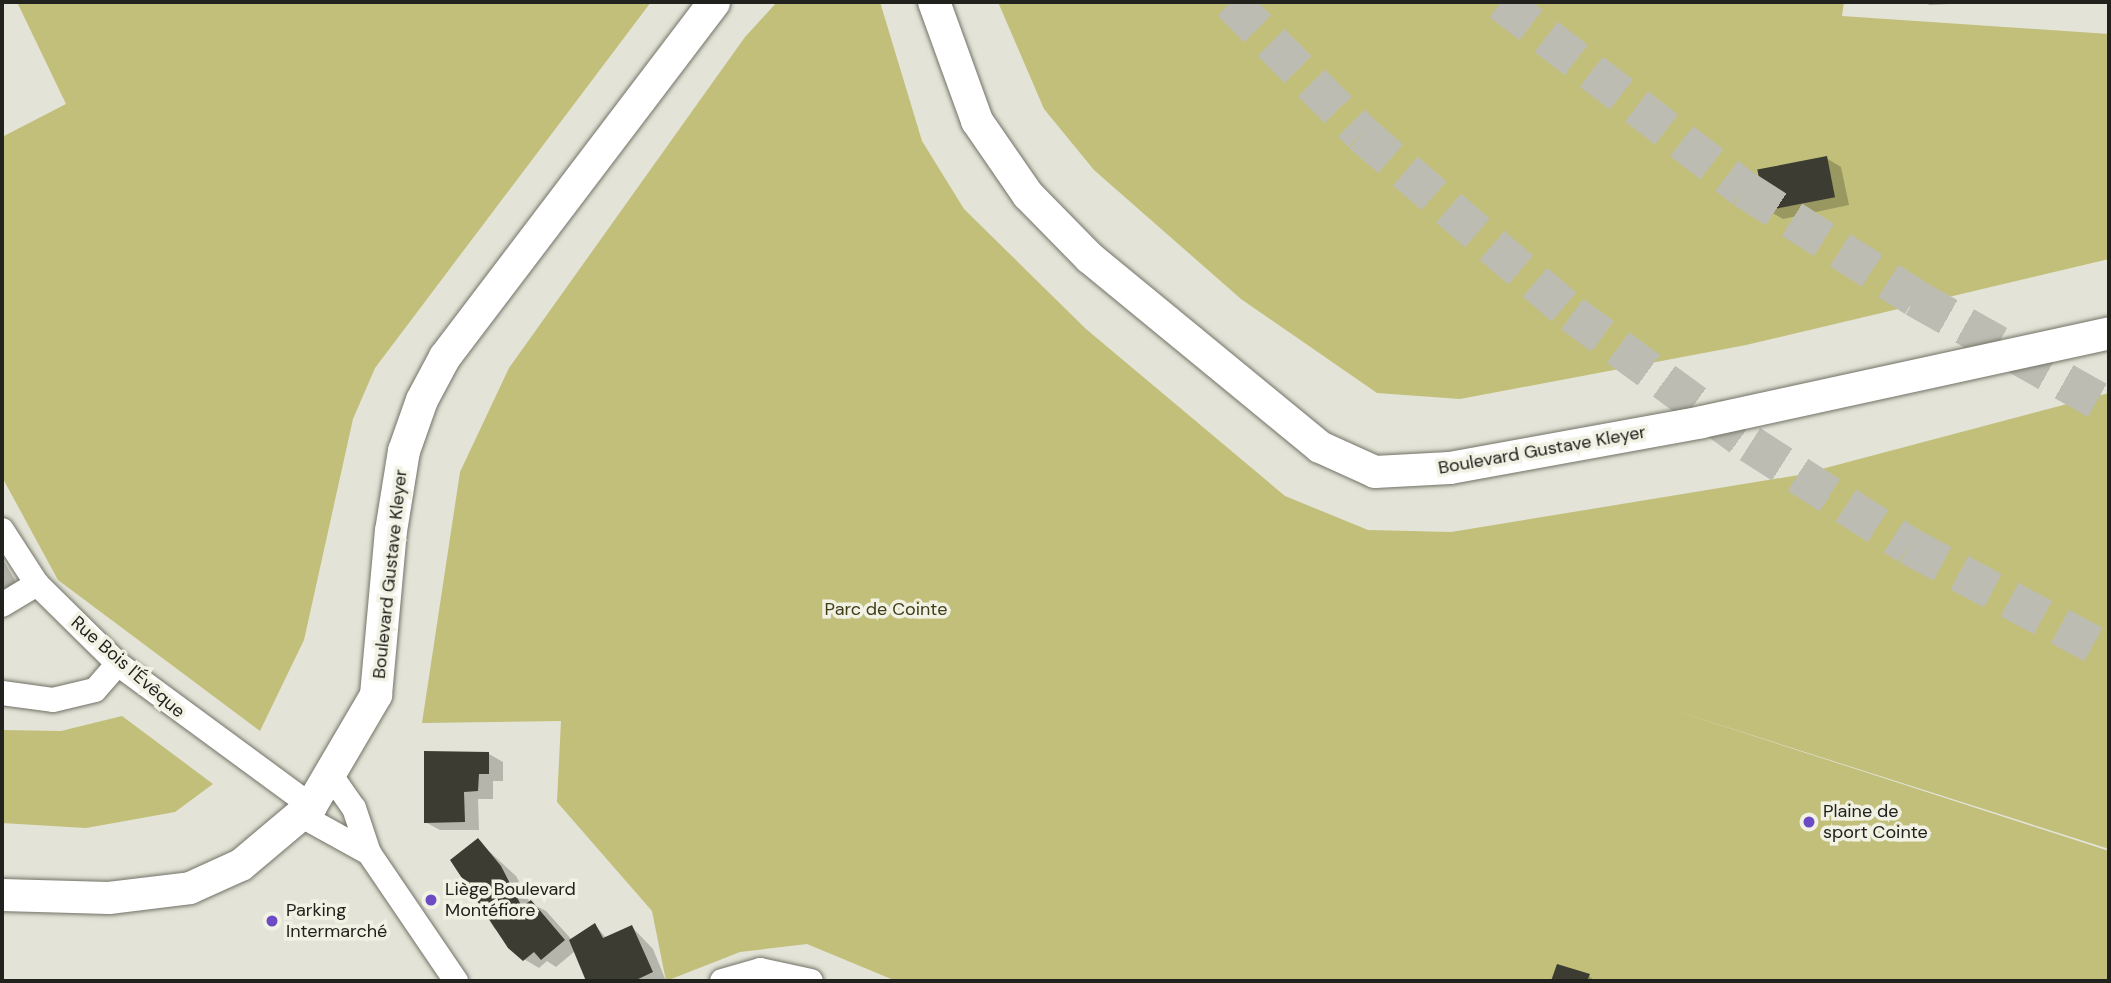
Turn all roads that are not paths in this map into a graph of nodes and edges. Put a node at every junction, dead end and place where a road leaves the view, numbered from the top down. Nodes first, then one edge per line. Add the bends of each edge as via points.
1 (714, 2) edge
2 (934, 2) edge
3 (2109, 332) edge
4 (2, 530) edge
5 (37, 584) junction
6 (2, 606) edge
7 (118, 664) junction
8 (2, 694) edge
9 (332, 777) junction
10 (307, 811) junction
11 (369, 853) junction
12 (2, 895) edge
13 (456, 981) edge
14 (722, 981) edge
15 (811, 981) edge

1 - 9 street, Boulevard Gustave Kleyer via 445,357 422,400 404,451 391,531 376,695
2 - 3 street, Boulevard Gustave Kleyer via 976,121 1028,195 1090,258 1320,447 1376,472 1450,468 1702,422
4 - 5 street, Rue Bois l'Évêque
5 - 6 street
5 - 7 street, Rue Bois l'Évêque
7 - 8 street via 95,690 53,700
7 - 10 street, Rue Bois l'Évêque
9 - 10 street, Boulevard Gustave Kleyer
9 - 11 street via 354,808
10 - 11 street, Rue Bois l'Évêque
10 - 12 street, Boulevard Gustave Kleyer via 241,865 190,888 109,898
11 - 13 street
14 - 15 street via 760,971

